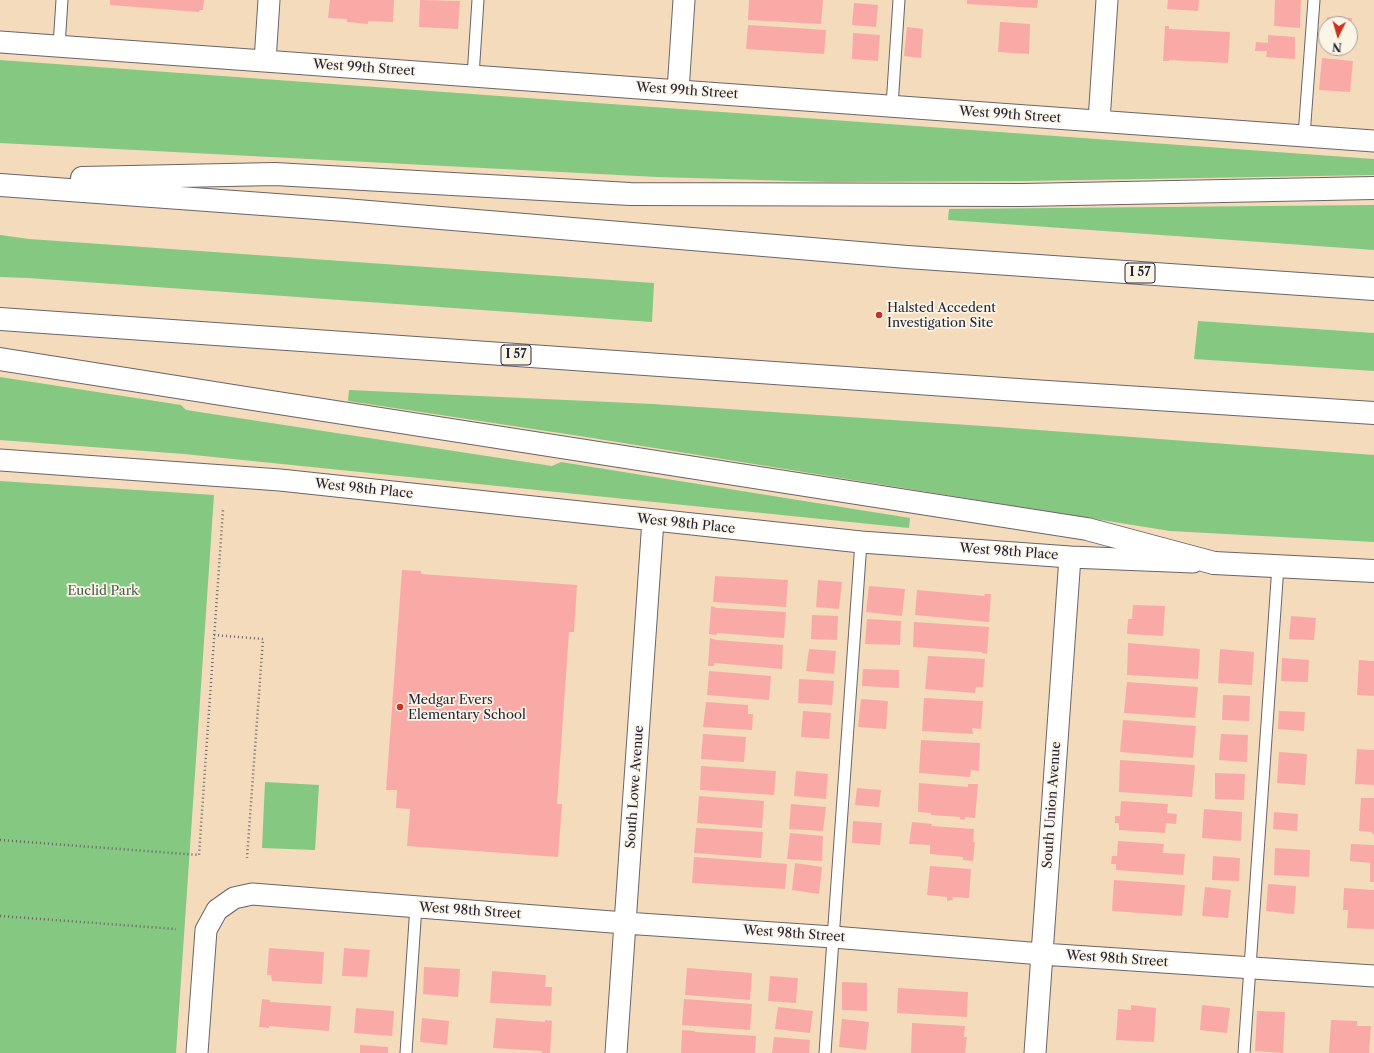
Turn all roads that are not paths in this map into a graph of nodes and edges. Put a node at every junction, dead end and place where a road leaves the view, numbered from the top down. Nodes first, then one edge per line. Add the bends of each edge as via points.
1 (62, 0) edge
2 (269, 0) edge
3 (478, 0) edge
4 (684, 0) edge
5 (899, 0) edge
6 (1107, 0) edge
7 (1314, 0) edge
8 (0, 42) edge
9 (59, 46) junction
10 (265, 61) junction
11 (473, 76) junction
12 (678, 91) junction
13 (892, 106) junction
14 (1099, 121) junction
15 (1304, 136) junction
16 (1374, 141) edge
17 (0, 180) edge
18 (0, 185) edge
19 (1374, 188) edge
20 (1374, 289) edge
21 (0, 319) edge
22 (0, 359) edge
23 (1374, 413) edge
24 (0, 460) edge
25 (653, 520) junction
26 (861, 542) junction
27 (1070, 557) junction
28 (1214, 563) junction
29 (1278, 566) junction
30 (1374, 571) edge
31 (416, 906) junction
32 (625, 923) junction
33 (833, 937) junction
34 (1042, 954) junction
35 (1251, 968) junction
36 (1374, 976) edge
37 (197, 1053) edge
38 (406, 1053) edge
39 (616, 1053) edge
40 (825, 1053) edge
41 (1034, 1053) edge
42 (1244, 1053) edge

1 - 9 lane
2 - 10 street
3 - 11 lane
4 - 12 street
5 - 13 lane
6 - 14 street
7 - 15 lane
8 - 9 street, West 99th Street
9 - 10 street, West 99th Street
10 - 11 street, West 99th Street
11 - 12 street, West 99th Street
12 - 13 street, West 99th Street
13 - 14 street, West 99th Street
14 - 15 street, West 99th Street
15 - 16 street, West 99th Street
17 - 19 main road via 275,174 646,194 1023,195
18 - 20 main road, I 57 via 345,210 899,256
21 - 23 main road, I 57
22 - 28 main road via 1087,529
24 - 25 street, West 98th Place via 280,480
25 - 26 street, West 98th Place
25 - 32 street, South Lowe Avenue
26 - 27 street, West 98th Place
26 - 33 lane
27 - 28 street, West 98th Place
27 - 34 street, South Union Avenue
28 - 29 main road, West 98th Place
29 - 30 main road, West 98th Place
29 - 35 lane
31 - 32 street, West 98th Street
31 - 37 street, West 98th Street via 252,894 234,898 217,910 206,930
31 - 38 lane
32 - 33 street, West 98th Street
32 - 39 street, South Lowe Avenue
33 - 34 street, West 98th Street
33 - 40 lane
34 - 35 street, West 98th Street
34 - 41 street, South Union Avenue
35 - 36 street, West 98th Street
35 - 42 lane

